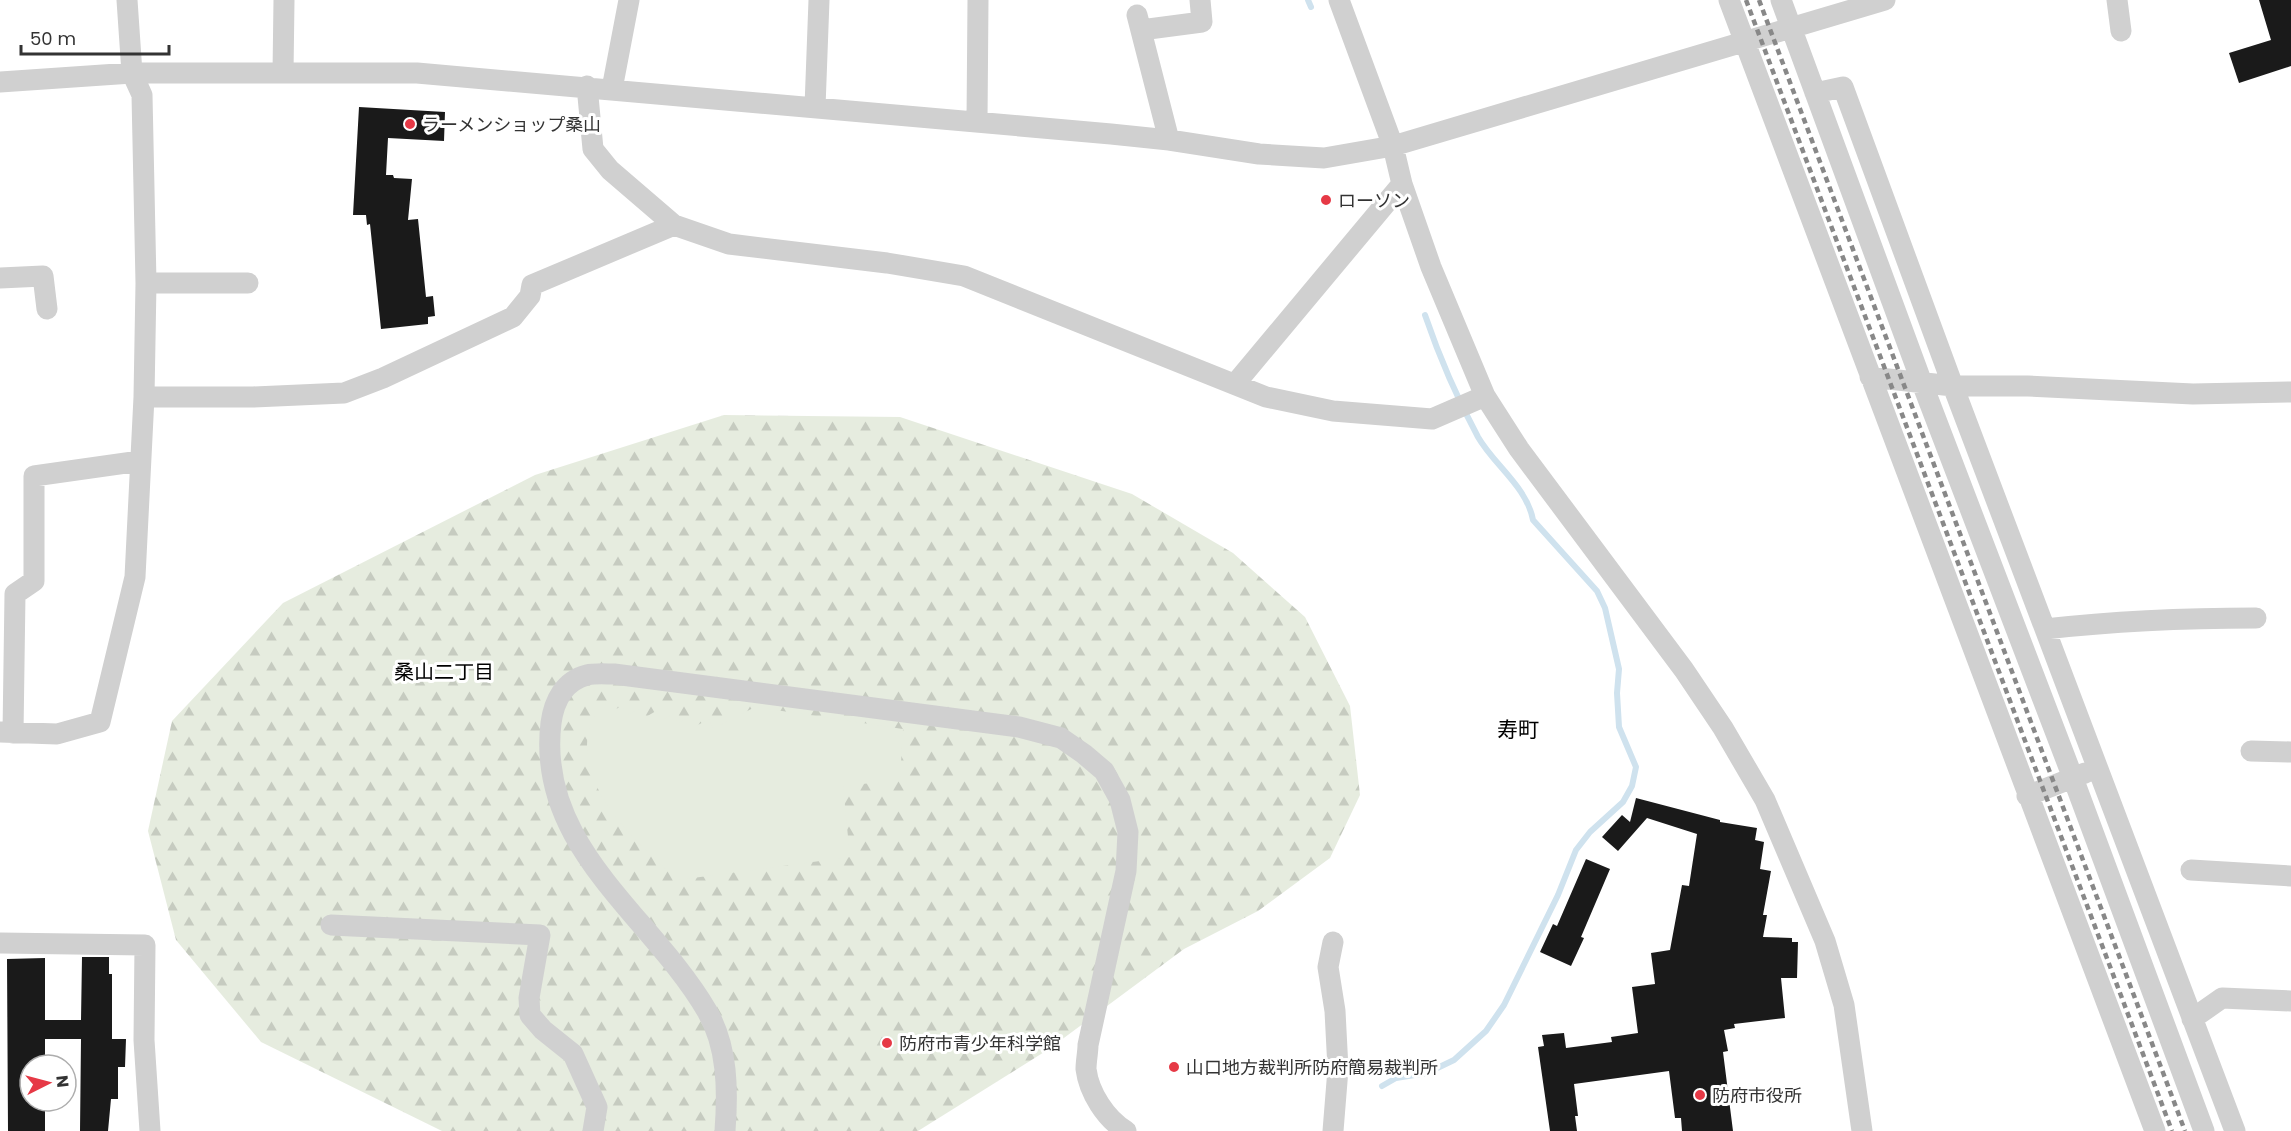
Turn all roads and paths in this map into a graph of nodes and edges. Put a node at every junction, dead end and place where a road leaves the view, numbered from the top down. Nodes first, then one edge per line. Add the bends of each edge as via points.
1 (127, 0) edge
2 (284, 0) edge
3 (628, 0) edge
4 (819, 0) edge
5 (978, 0) edge
6 (1200, 0) edge
7 (1339, 0) edge
8 (1729, 0) edge
9 (1780, 0) edge
10 (1885, 0) edge
11 (2117, 0) edge
12 (1791, 27) junction
13 (2121, 31) dead end
14 (1744, 40) junction
15 (132, 73) junction
16 (283, 73) junction
17 (0, 82) edge
18 (587, 86) junction
19 (612, 89) junction
20 (1815, 93) junction
21 (815, 107) junction
22 (977, 121) junction
23 (1169, 140) junction
24 (1393, 146) junction
25 (1402, 184) junction
26 (674, 225) junction
27 (0, 278) edge
28 (146, 282) junction
29 (248, 283) dead end
30 (47, 309) dead end
31 (1870, 377) junction
32 (1922, 383) junction
33 (1235, 384) junction
34 (1953, 386) junction
35 (2291, 392) edge
36 (1485, 396) junction
37 (144, 397) junction
38 (140, 462) junction
39 (2256, 618) dead end
40 (2045, 629) junction
41 (6, 732) edge
42 (2251, 751) dead end
43 (2291, 752) edge
44 (2098, 768) junction
45 (2073, 778) junction
46 (2027, 796) junction
47 (2192, 870) dead end
48 (2291, 876) edge
49 (331, 926) dead end
50 (1333, 942) dead end
51 (0, 943) edge
52 (2291, 1001) edge
53 (2192, 1019) junction
54 (150, 1131) edge
55 (592, 1131) edge
56 (725, 1131) edge
57 (1126, 1131) edge
58 (1332, 1131) edge
59 (1862, 1131) edge
60 (2155, 1131) edge
61 (2204, 1131) edge
62 (2235, 1131) edge

1 - 15 street
2 - 16 street
3 - 19 street
4 - 21 street
5 - 22 street
6 - 23 street via 1202,22 1138,23
7 - 24 street
8 - 14 street
9 - 12 street
10 - 12 street
11 - 13 street
12 - 14 street
12 - 20 street
14 - 24 street
14 - 31 street
15 - 16 street
15 - 17 street
15 - 28 street via 142,95
16 - 18 street via 417,73
18 - 19 street
18 - 26 street via 593,149 610,170
19 - 21 street
20 - 32 street
20 - 34 street via 1843,87
21 - 22 street
22 - 23 street
23 - 24 street via 1259,154 1323,158
24 - 25 street
25 - 33 street
25 - 36 street via 1431,267
26 - 33 street via 729,244 964,276
26 - 37 street via 532,285 530,296 513,317 344,393 253,398
27 - 30 street via 43,276
28 - 29 street
28 - 37 street
31 - 32 street
31 - 46 street
32 - 34 street
32 - 45 street
33 - 36 street via 1266,397 1333,411 1432,419
34 - 35 street via 2193,394
34 - 40 street
36 - 59 street via 1519,449 1691,680 1765,800 1825,941 1841,994
37 - 38 street
38 - 41 street via 135,578 100,722 57,734
38 - 41 street via 34,476 34,581 15,594
39 - 40 street via 2183,618
40 - 44 street
42 - 43 street
44 - 45 street
44 - 53 street
45 - 46 street
45 - 61 street
46 - 60 street
47 - 48 street
49 - 55 street via 540,934 529,998 530,1015 573,1053 597,1107
50 - 58 street via 1328,968 1338,1069
51 - 54 street via 145,945 144,1040
52 - 53 street via 2222,998
53 - 62 street
56 - 57 street via 727,1081 720,1042 708,1012 588,859 566,822 555,792 549,735 553,708 565,686 587,675 614,674 1019,727 1061,738 1084,754 1104,771 1120,800 1128,832 1126,871 1086,1069 1104,1112

